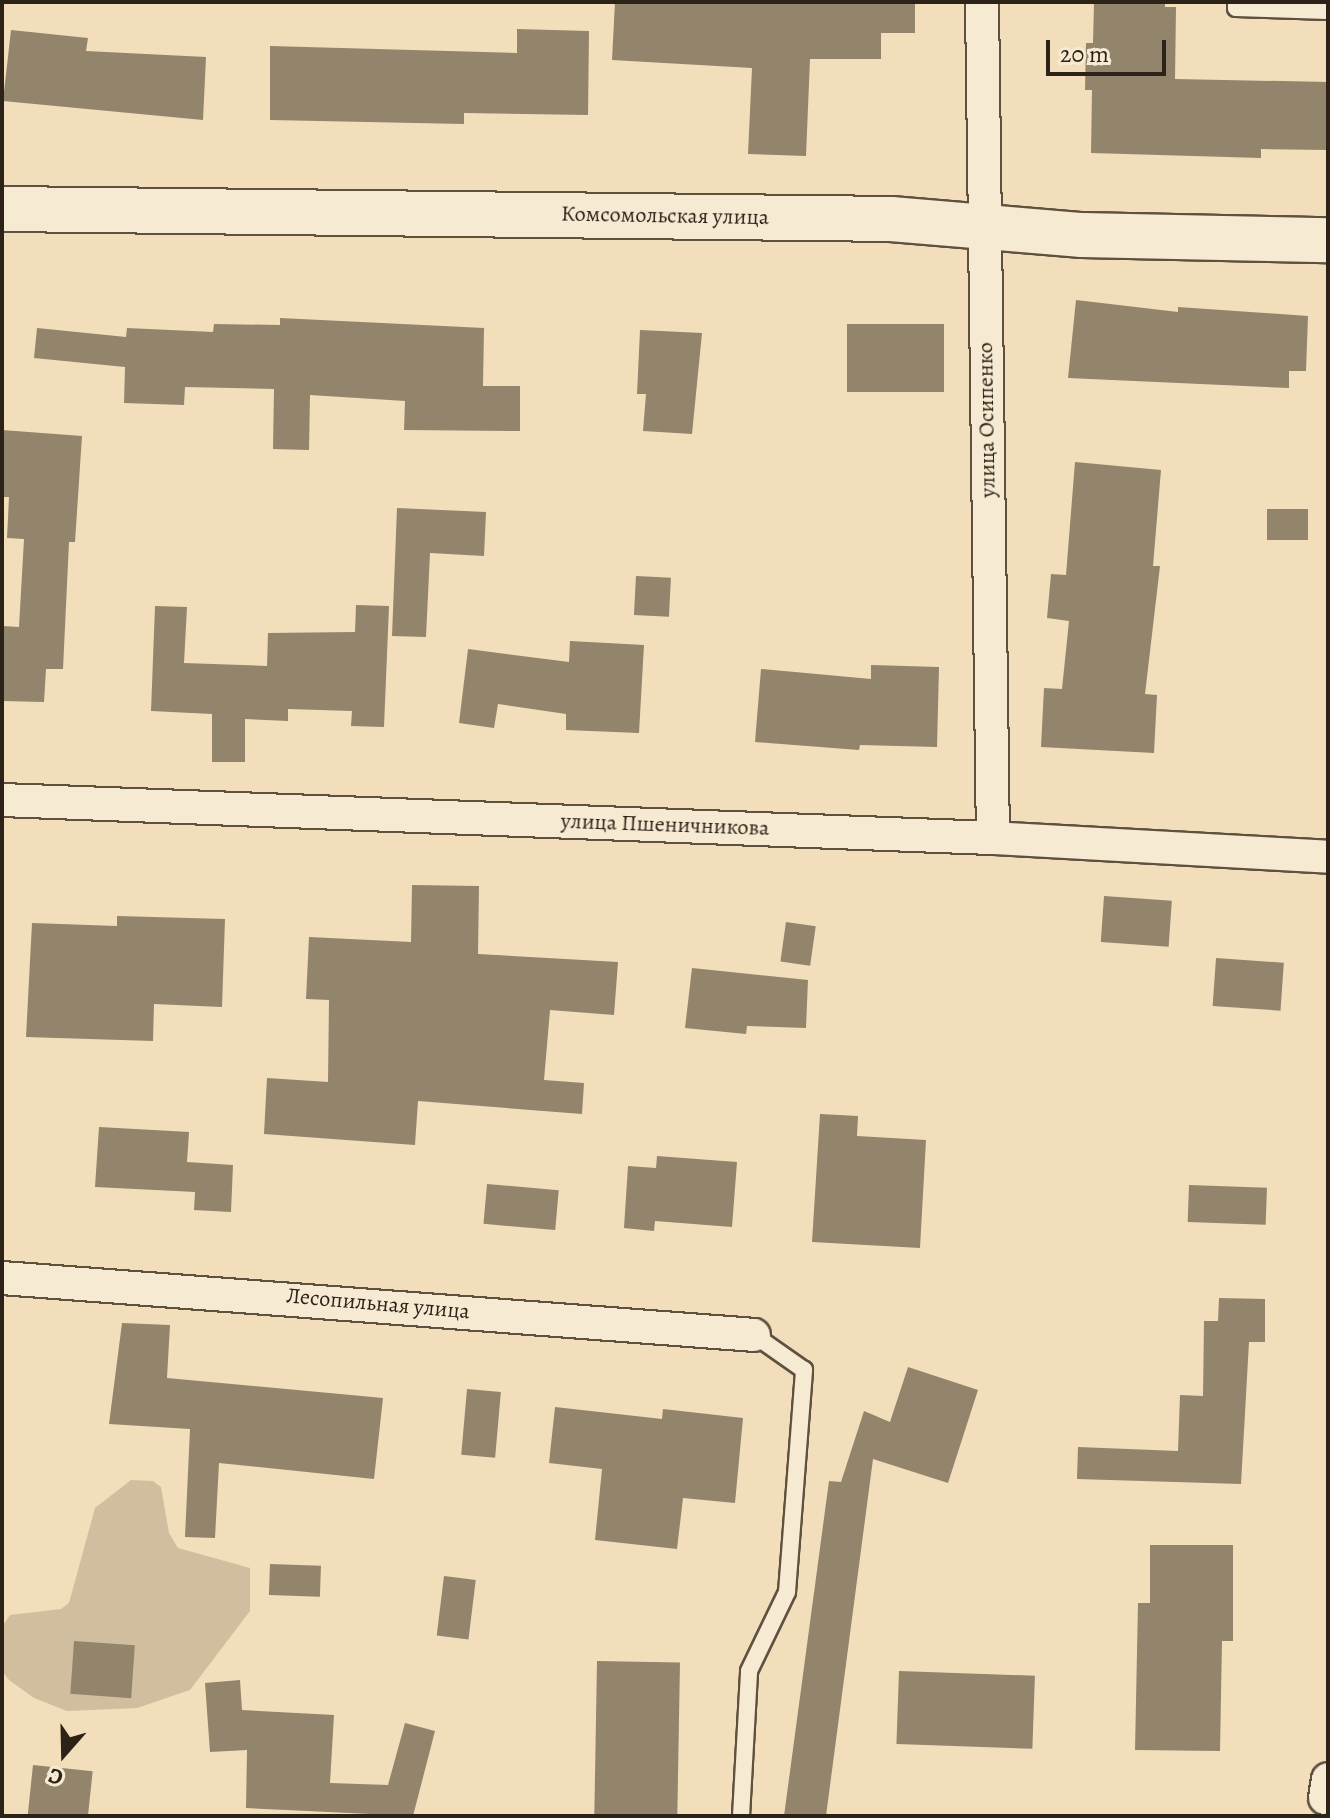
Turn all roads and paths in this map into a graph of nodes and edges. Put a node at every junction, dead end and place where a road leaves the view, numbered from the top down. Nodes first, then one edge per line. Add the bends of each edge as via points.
1 (982, 2) edge
2 (1236, 2) edge
3 (1328, 11) edge
4 (2, 209) edge
5 (984, 229) junction
6 (1328, 240) edge
7 (2, 800) edge
8 (993, 838) junction
9 (1328, 857) edge
10 (2, 1278) edge
11 (754, 1335) joint
12 (741, 1816) edge

1 - 5 street, улица Осипенко
2 - 3 lane via 1236,8
4 - 5 street, Комсомольская улица via 891,219
5 - 6 street, Комсомольская улица
5 - 8 street, улица Осипенко
7 - 8 street, улица Пшеничникова
8 - 9 street, улица Пшеничникова
10 - 11 street, Лесопильная улица
11 - 12 lane via 804,1370 787,1592 749,1671

